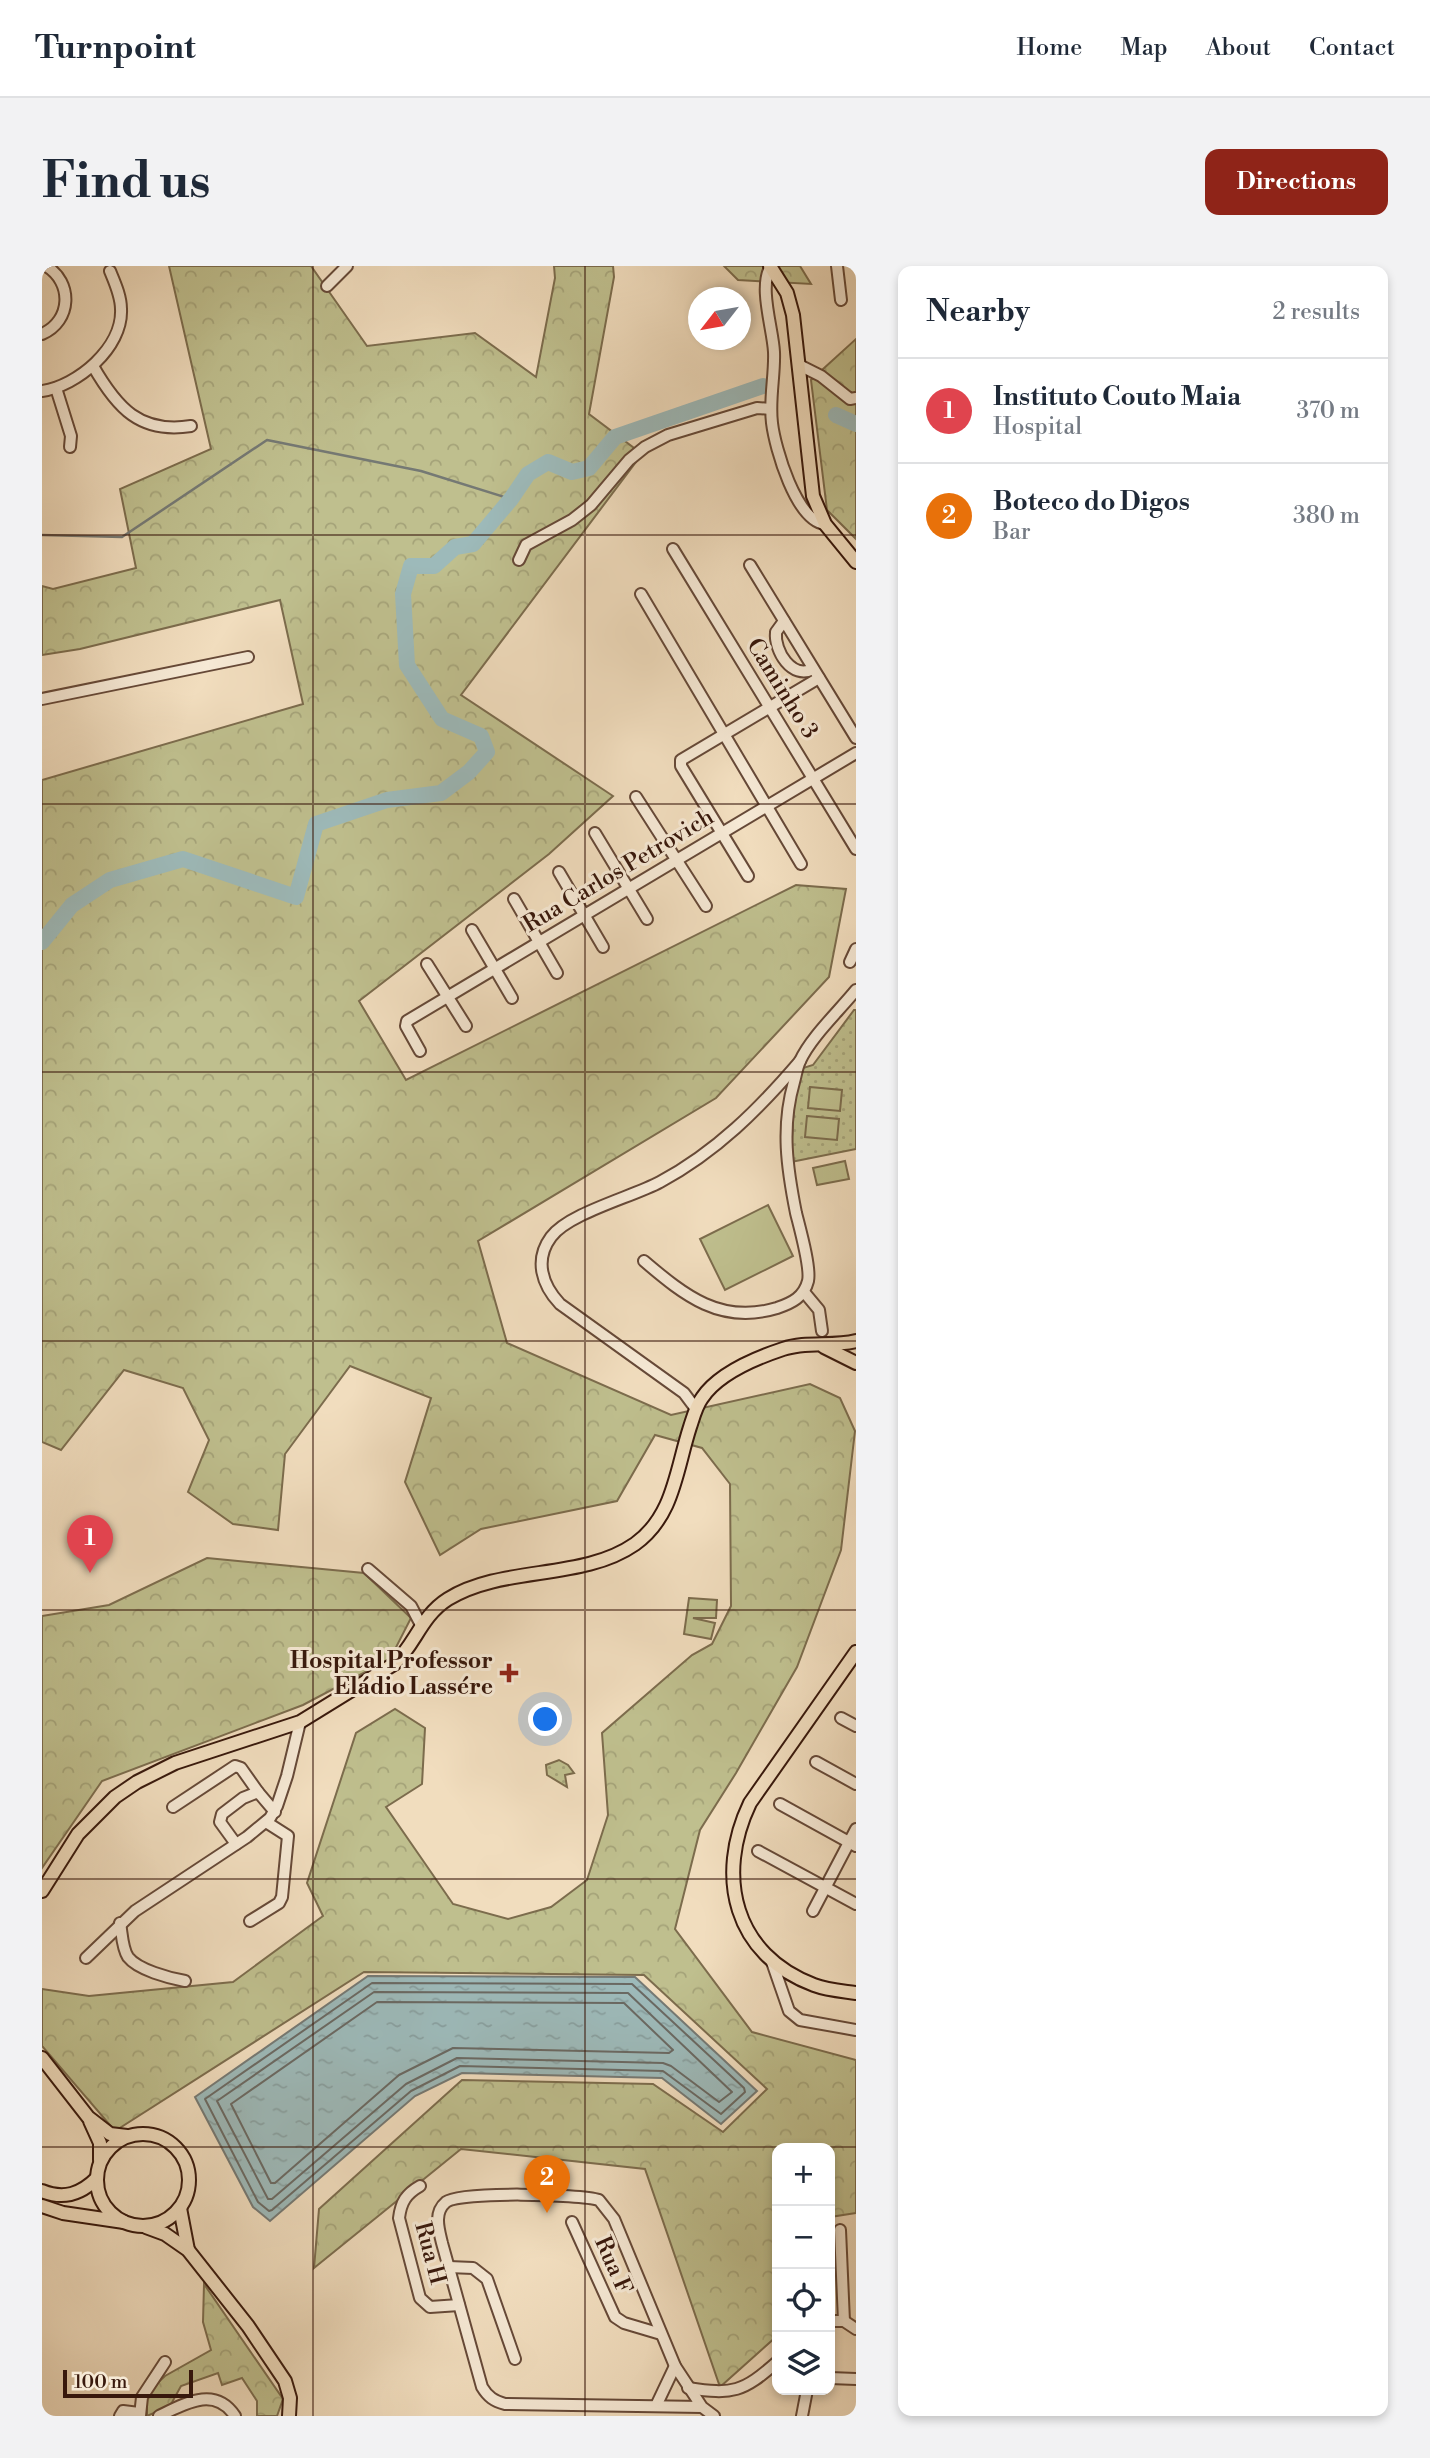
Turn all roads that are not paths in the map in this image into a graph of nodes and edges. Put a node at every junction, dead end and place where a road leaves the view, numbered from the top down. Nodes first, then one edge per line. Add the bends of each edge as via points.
1 (46, 266) edge
2 (347, 266) edge
3 (771, 266) edge
4 (837, 266) edge
5 (110, 271) dead end
6 (327, 286) dead end
7 (841, 300) dead end
8 (42, 334) edge
9 (799, 365) junction
10 (93, 366) junction
11 (56, 388) junction
12 (42, 391) edge
13 (856, 398) edge
14 (771, 409) junction
15 (191, 426) dead end
16 (70, 447) dead end
17 (825, 524) junction
18 (673, 549) dead end
19 (519, 561) dead end
20 (856, 562) edge
21 (750, 565) dead end
22 (641, 594) dead end
23 (784, 621) junction
24 (248, 657) dead end
25 (816, 673) junction
26 (42, 699) edge
27 (771, 706) junction
28 (724, 734) junction
29 (856, 738) edge
30 (856, 752) edge
31 (813, 777) junction
32 (636, 797) dead end
33 (766, 806) junction
34 (722, 832) junction
35 (595, 833) dead end
36 (856, 849) edge
37 (676, 860) junction
38 (801, 864) dead end
39 (559, 872) dead end
40 (748, 876) dead end
41 (630, 888) junction
42 (514, 899) dead end
43 (706, 906) dead end
44 (584, 913) junction
45 (647, 919) dead end
46 (472, 930) dead end
47 (539, 943) junction
48 (603, 947) dead end
49 (856, 949) edge
50 (850, 962) dead end
51 (427, 964) dead end
52 (494, 970) junction
53 (556, 974) dead end
54 (856, 990) edge
55 (448, 998) junction
56 (512, 998) dead end
57 (850, 1004) edge
58 (466, 1026) dead end
59 (420, 1051) dead end
60 (800, 1061) junction
61 (644, 1261) dead end
62 (804, 1292) junction
63 (821, 1331) dead end
64 (856, 1341) edge
65 (820, 1345) junction
66 (856, 1363) edge
67 (699, 1404) junction
68 (368, 1569) dead end
69 (411, 1606) junction
70 (434, 1610) junction
71 (421, 1625) junction
72 (856, 1652) edge
73 (841, 1718) dead end
74 (300, 1722) junction
75 (856, 1726) edge
76 (816, 1762) dead end
77 (856, 1784) edge
78 (258, 1792) junction
79 (780, 1804) dead end
80 (173, 1807) dead end
81 (275, 1812) junction
82 (266, 1822) junction
83 (856, 1829) edge
84 (236, 1844) junction
85 (853, 1844) edge
86 (758, 1851) dead end
87 (826, 1887) junction
88 (42, 1891) edge
89 (856, 1904) edge
90 (813, 1911) dead end
91 (250, 1921) dead end
92 (120, 1923) junction
93 (86, 1958) dead end
94 (772, 1962) junction
95 (185, 1981) dead end
96 (856, 1993) edge
97 (856, 2030) edge
98 (42, 2058) edge
99 (88, 2118) junction
100 (131, 2135) junction
101 (100, 2163) junction
102 (97, 2178) junction
103 (420, 2186) dead end
104 (42, 2191) edge
105 (42, 2206) edge
106 (180, 2207) junction
107 (125, 2222) junction
108 (572, 2222) dead end
109 (138, 2226) junction
110 (840, 2230) dead end
111 (188, 2250) junction
112 (449, 2267) junction
113 (459, 2305) junction
114 (835, 2321) edge
115 (844, 2321) junction
116 (856, 2329) edge
117 (661, 2334) junction
118 (515, 2359) dead end
119 (166, 2362) dead end
120 (675, 2366) junction
121 (772, 2366) edge
122 (835, 2378) edge
123 (856, 2379) edge
124 (688, 2388) junction
125 (806, 2395) edge
126 (656, 2406) junction
127 (702, 2407) junction
128 (140, 2414) edge
129 (120, 2416) edge
130 (159, 2416) edge
131 (235, 2416) edge
132 (289, 2416) edge
133 (714, 2416) edge
134 (802, 2416) edge

1 - 8 street via 63,284 66,302 60,319
2 - 6 street
3 - 9 main road via 790,302
3 - 14 street via 766,289 774,354
4 - 7 street
5 - 10 street via 120,317
9 - 13 street via 850,399
9 - 17 main road via 809,480
10 - 11 street
10 - 15 street via 118,402 137,418 169,429
11 - 12 street
11 - 16 street via 71,436
14 - 17 street via 778,454 790,485 813,520
14 - 19 street via 757,408 668,435 645,447 591,505 526,545
17 - 20 main road
18 - 27 street, Caminho 3
21 - 23 street
22 - 28 street
23 - 25 street
23 - 25 street via 776,632 778,646 794,670
24 - 26 street
25 - 27 street
25 - 29 street
27 - 28 street
27 - 31 street, Caminho 3
28 - 33 street
28 - 34 street via 681,760
30 - 31 street, Rua Carlos Petrovich
31 - 33 street, Rua Carlos Petrovich
31 - 36 street, Caminho 3
32 - 37 street
33 - 34 street, Rua Carlos Petrovich
33 - 38 street
34 - 37 street, Rua Carlos Petrovich
34 - 40 street
35 - 41 street
37 - 41 street, Rua Carlos Petrovich
37 - 43 street
39 - 44 street
41 - 44 street, Rua Carlos Petrovich
41 - 45 street
42 - 47 street
44 - 47 street, Rua Carlos Petrovich
44 - 48 street
46 - 52 street
47 - 52 street, Rua Carlos Petrovich
47 - 53 street
49 - 50 street
51 - 55 street
52 - 55 street, Rua Carlos Petrovich
52 - 56 street
54 - 57 street
55 - 58 street
55 - 59 street, Rua Carlos Petrovich via 407,1021
57 - 60 street
60 - 62 street via 785,1135 809,1272
60 - 67 street via 752,1114 706,1154 660,1182 564,1226 543,1252 546,1287 560,1304
61 - 62 street via 675,1287 719,1310 774,1309
62 - 63 street via 819,1310
64 - 65 main road
65 - 66 main road
65 - 67 main road via 798,1345 771,1354 710,1389
67 - 70 main road via 670,1500 638,1542 611,1557 466,1591
68 - 69 street
69 - 70 street
69 - 71 street
70 - 71 main road
71 - 74 main road via 394,1664
72 - 94 main road via 775,1765 740,1826 734,1864 736,1904 747,1932
73 - 75 street
74 - 81 street
74 - 88 main road via 175,1763 137,1782 78,1834
76 - 77 street
78 - 80 street via 235,1766
78 - 81 street
78 - 84 street via 219,1817
79 - 85 street
81 - 82 street
82 - 84 street
82 - 91 street via 288,1836 282,1897
83 - 85 street
84 - 92 street
85 - 87 street
86 - 87 street
87 - 89 street
87 - 90 street
92 - 93 street
92 - 95 street via 126,1953 134,1963
94 - 96 main road via 815,1986
94 - 97 street via 793,2016
98 - 99 main road
99 - 100 main road via 110,2134
99 - 101 main road via 100,2143
100 - 101 main road via 118,2141
100 - 106 main road via 156,2136 177,2149 189,2184
101 - 102 main road
102 - 104 main road via 73,2194 54,2196
102 - 107 main road via 105,2204
103 - 113 street, Rua H via 405,2198 399,2218 421,2298 430,2307
105 - 107 main road
106 - 109 main road via 162,2222
106 - 111 main road
107 - 109 main road
108 - 117 street, Rua F via 615,2317
109 - 111 main road via 165,2234
110 - 115 street
111 - 132 main road via 279,2369 288,2388
112 - 113 street
112 - 117 street via 437,2222 440,2209 453,2198 569,2196 599,2200 614,2219
112 - 118 street via 473,2268 488,2279
113 - 126 street via 482,2387 495,2401
114 - 115 street
115 - 116 street
117 - 120 street
119 - 128 street via 142,2397
120 - 124 street
120 - 126 street
121 - 124 street via 737,2390
122 - 123 street
124 - 127 street
125 - 134 street
126 - 127 street
127 - 133 street
128 - 129 street via 123,2411
130 - 131 street via 207,2399 219,2400

